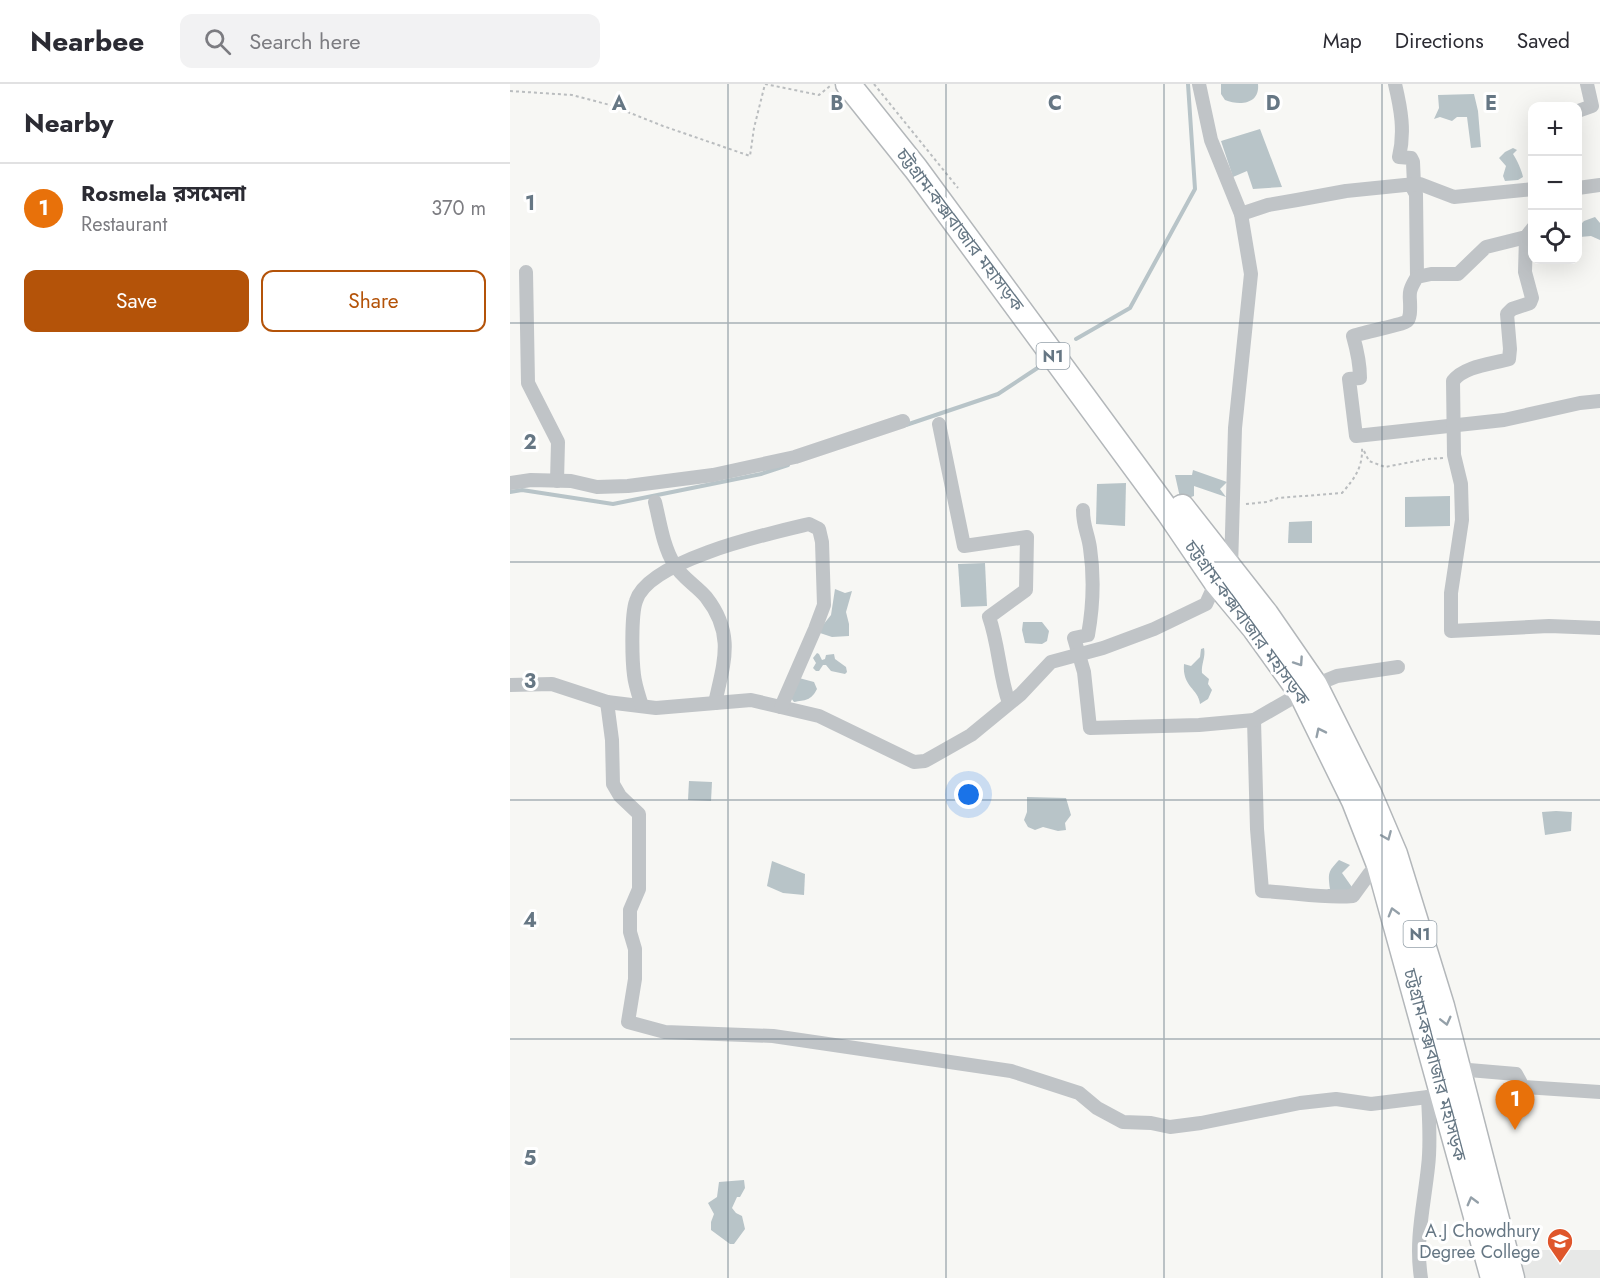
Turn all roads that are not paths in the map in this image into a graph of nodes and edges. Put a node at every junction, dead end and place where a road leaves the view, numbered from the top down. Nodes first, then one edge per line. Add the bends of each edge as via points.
1 (848, 84) edge
2 (867, 84) edge
3 (1199, 84) edge
4 (1395, 84) edge
5 (1587, 84) edge
6 (1582, 110) edge
7 (1412, 185) junction
8 (1600, 185) edge
9 (1582, 187) edge
10 (1528, 190) edge
11 (1241, 214) junction
12 (1528, 232) edge
13 (1528, 242) edge
14 (526, 272) dead end
15 (1417, 276) junction
16 (1600, 401) edge
17 (903, 421) dead end
18 (939, 423) dead end
19 (1455, 424) junction
20 (557, 481) junction
21 (510, 483) edge
22 (656, 502) dead end
23 (1083, 510) dead end
24 (674, 565) junction
25 (1224, 575) junction
26 (1600, 628) edge
27 (1080, 654) junction
28 (1398, 667) dead end
29 (510, 685) edge
30 (1308, 689) junction
31 (607, 702) junction
32 (715, 703) junction
33 (1009, 703) junction
34 (642, 706) junction
35 (781, 707) junction
36 (1254, 720) junction
37 (1379, 865) junction
38 (1457, 1069) junction
39 (1600, 1092) edge
40 (1437, 1098) junction
41 (1422, 1278) edge
42 (1493, 1278) edge
43 (1512, 1278) edge

1 - 25 highway, চট্টগ্রাম-কক্সবাজার মহাসড়ক / N1 via 916,169 1169,513
2 - 25 highway, চট্টগ্রাম-কক্সবাজার মহাসড়ক / N1 via 929,162 1181,506
3 - 11 street via 1211,140
4 - 7 street via 1401,111 1399,157 1411,158 1413,162
5 - 6 street via 1592,106
7 - 10 street via 1420,184 1454,197
7 - 11 street via 1346,191 1268,205
7 - 15 street via 1416,194
8 - 9 street
11 - 25 street via 1251,274
12 - 15 street via 1486,247 1458,274
13 - 19 street via 1525,272 1532,298 1530,303 1507,314 1509,359 1465,372 1453,381
14 - 20 street via 528,383 558,441
15 - 19 street via 1409,289 1407,321 1353,336 1360,378 1348,379 1356,436 1361,442
16 - 19 street via 1504,420
17 - 20 street via 795,457 714,475 628,486 597,487
18 - 33 street via 964,546 1027,537 1026,590 989,617 1001,682
19 - 26 street via 1454,455 1461,484 1462,520 1451,593 1451,631 1549,626
20 - 21 street
22 - 24 street
23 - 27 street via 1090,547 1091,617 1088,634 1074,638
24 - 32 street via 707,598 723,624 726,654
24 - 34 street via 643,588 636,601 634,675
24 - 35 street via 748,538 809,524 819,529 824,605
25 - 27 street via 1206,604 1154,629
25 - 30 highway, চট্টগ্রাম-কক্সবাজার মহাসড়ক / N1 via 1255,629
27 - 33 street via 1051,662
27 - 36 street via 1090,728
28 - 30 street via 1337,676
29 - 31 street via 552,684
30 - 36 street
37 -> 30 highway, চট্টগ্রাম-কক্সবাজার মহাসড়ক / N1
30 -> 38 highway, চট্টগ্রাম-কক্সবাজার মহাসড়ক / N1 via 1369,792 1395,854 1442,1006
31 - 34 street
31 - 40 street via 613,784 639,814 639,889 630,910 634,979 628,1023 665,1032 773,1036 1011,1071 1079,1093 1123,1122 1170,1127 1336,1099 1371,1104
32 - 34 street
32 - 35 street via 751,700
33 - 35 street via 971,735 925,761 914,762 819,716
36 - 37 street via 1262,891 1330,898 1353,896
40 -> 37 highway, চট্টগ্রাম-কক্সবাজার মহাসড়ক / N1
38 - 39 street via 1516,1074 1523,1087
38 - 43 highway, চট্টগ্রাম-কক্সবাজার মহাসড়ক / N1
40 - 41 street via 1418,1250
42 -> 40 highway, চট্টগ্রাম-কক্সবাজার মহাসড়ক / N1

